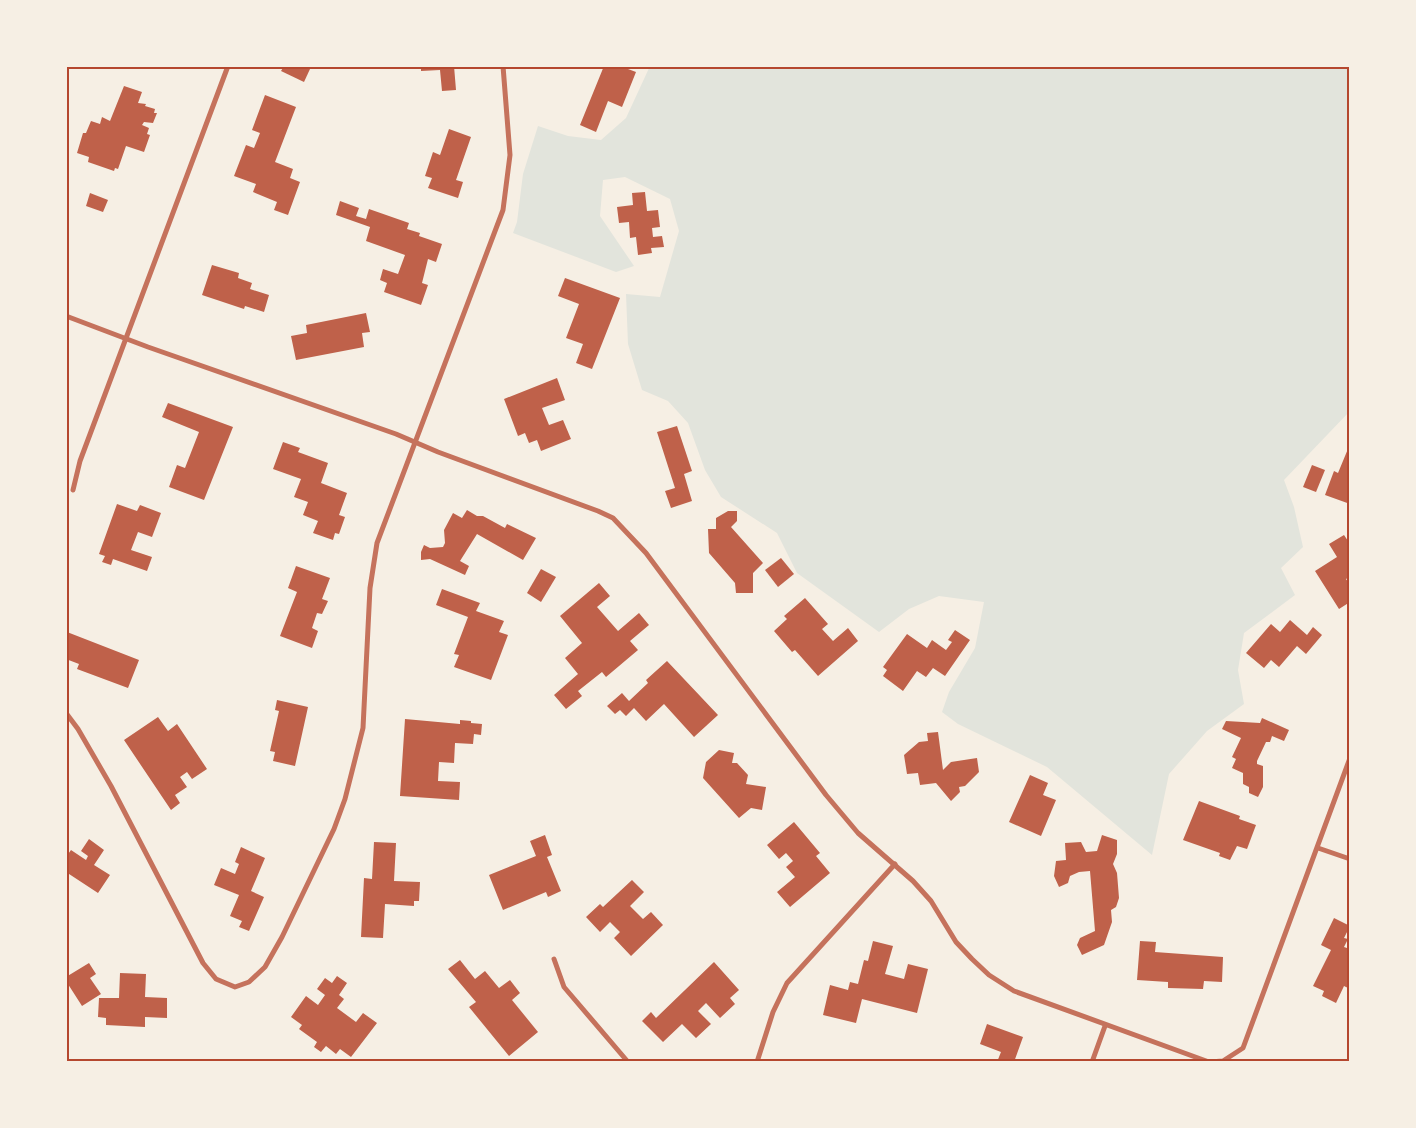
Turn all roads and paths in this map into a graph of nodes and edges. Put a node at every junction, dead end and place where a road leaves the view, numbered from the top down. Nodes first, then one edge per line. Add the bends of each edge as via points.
1 (228, 66) edge
2 (503, 66) edge
3 (66, 316) edge
4 (126, 338) junction
5 (416, 442) junction
6 (73, 490) dead end
7 (66, 713) edge
8 (1350, 758) edge
9 (1318, 848) junction
10 (1350, 859) edge
11 (895, 864) junction
12 (554, 959) dead end
13 (1105, 1026) junction
14 (1223, 1061) edge
15 (628, 1062) edge
16 (757, 1062) edge
17 (1092, 1062) edge
18 (1209, 1062) edge

1 - 4 street
2 - 5 street via 510,155 502,210
3 - 4 street
4 - 5 street
4 - 6 street via 80,461
5 - 7 street via 377,543 372,569 363,728 345,799 328,844 282,937 265,967 249,982 227,986 216,979 203,963 111,786
5 - 11 street via 613,518 646,553 826,796 858,833
8 - 9 street
9 - 10 street
9 - 14 street via 1243,1048
11 - 13 street via 931,901 956,942 989,975 1014,991
11 - 16 street via 786,983
12 - 15 street via 564,987
13 - 17 street
13 - 18 street
14 - 18 street

